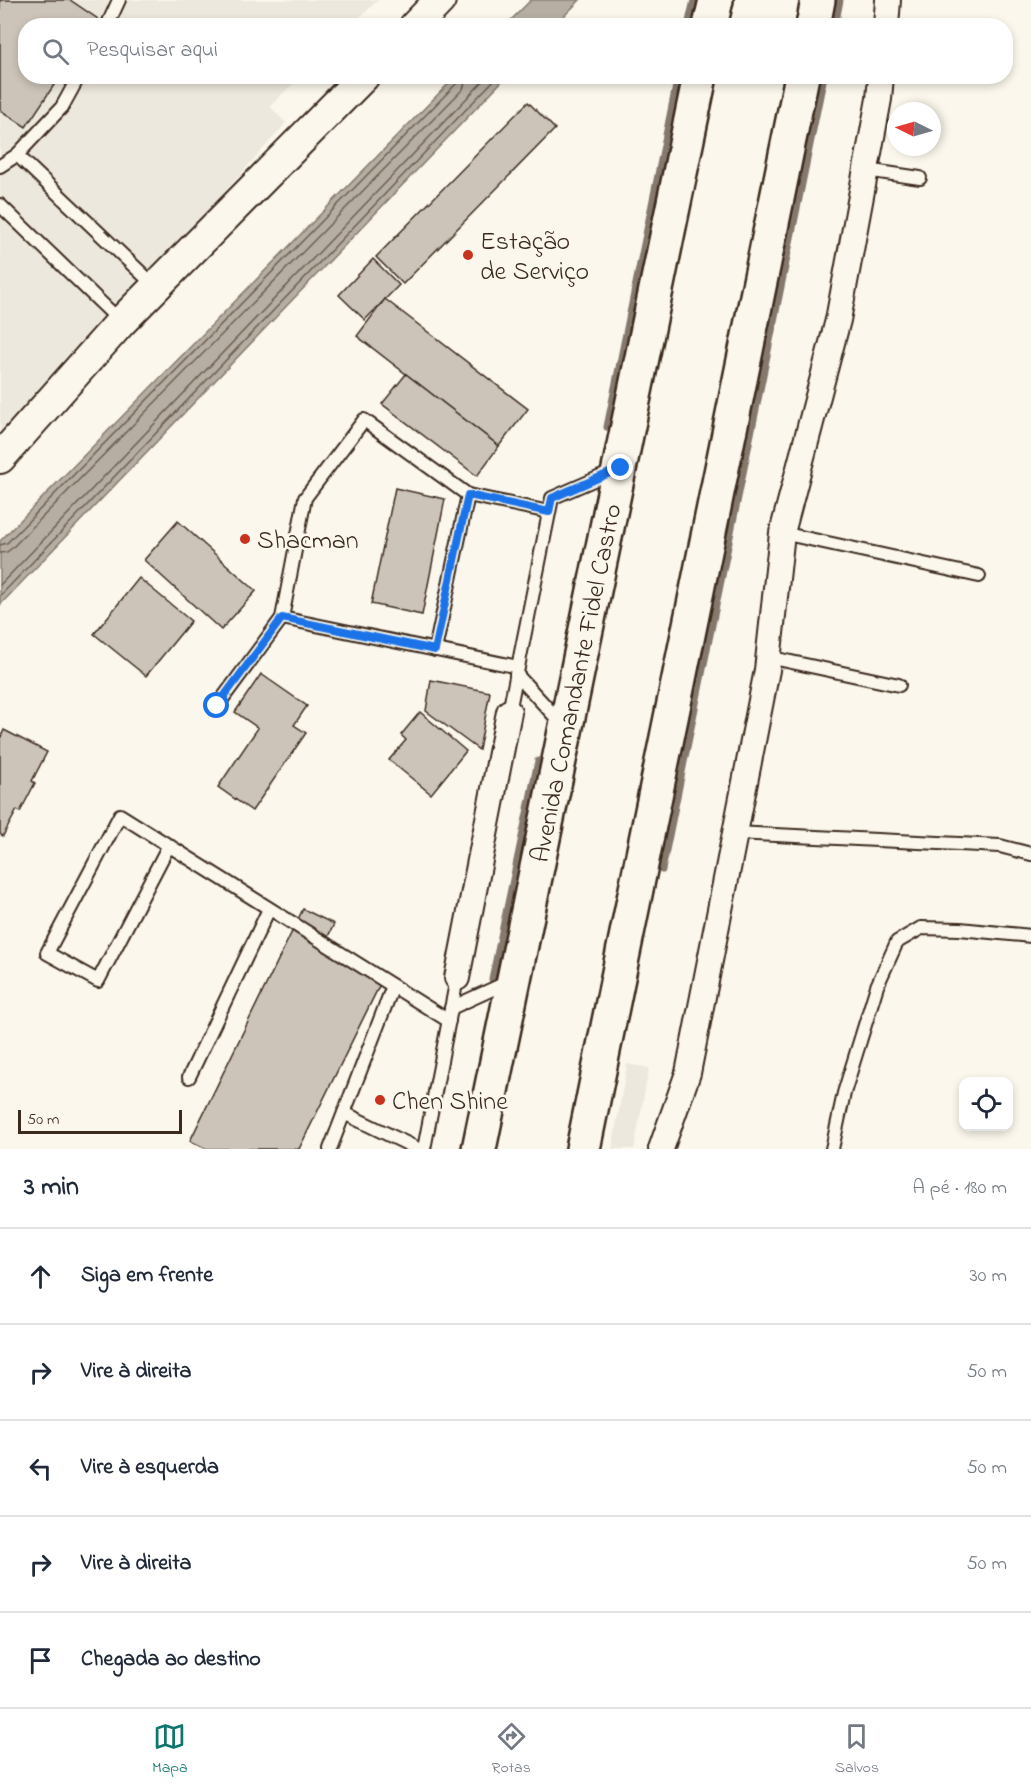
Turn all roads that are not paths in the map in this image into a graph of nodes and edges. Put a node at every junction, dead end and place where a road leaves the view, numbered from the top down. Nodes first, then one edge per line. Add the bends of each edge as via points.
1 (119, 0) edge
2 (441, 0) edge
3 (716, 0) edge
4 (818, 0) edge
5 (888, 0) edge
6 (111, 18) edge
7 (423, 18) edge
8 (712, 18) edge
9 (815, 18) edge
10 (887, 18) edge
11 (75, 84) edge
12 (356, 84) edge
13 (698, 84) edge
14 (800, 84) edge
15 (880, 84) edge
16 (17, 155) junction
17 (0, 166) edge
18 (866, 170) junction
19 (920, 178) dead end
20 (0, 205) edge
21 (156, 287) junction
22 (121, 322) junction
23 (0, 458) edge
24 (621, 468) junction
25 (468, 495) junction
26 (549, 512) junction
27 (782, 533) junction
28 (979, 576) dead end
29 (282, 618) junction
30 (435, 650) junction
31 (768, 657) junction
32 (517, 671) junction
33 (899, 685) dead end
34 (217, 706) dead end
35 (509, 712) joint
36 (567, 729) junction
37 (735, 833) junction
38 (169, 845) junction
39 (1031, 854) edge
40 (269, 909) junction
41 (1031, 936) edge
42 (457, 978) joint
43 (515, 979) junction
44 (393, 986) junction
45 (451, 1008) junction
46 (449, 1021) junction
47 (189, 1077) dead end
48 (344, 1113) junction
49 (330, 1149) edge
50 (418, 1149) edge
51 (424, 1149) edge
52 (480, 1149) edge
53 (584, 1149) edge
54 (662, 1149) edge
55 (832, 1149) edge

1 - 6 lane
2 - 7 street
3 - 8 highway
4 - 9 highway
5 - 10 street
11 - 16 lane via 62,107
12 - 21 street
13 - 24 highway, Avenida Comandante Fidel Castro
14 - 53 highway
15 - 18 street
16 - 17 lane
16 - 21 lane
18 - 19 lane
18 - 27 street via 838,320
20 - 22 lane
21 - 22 street
22 - 23 street
24 - 26 lane via 552,498
24 - 36 highway, Avenida Comandante Fidel Castro
25 - 26 lane
25 - 29 lane via 364,420 305,498
25 - 30 lane
26 - 32 lane
27 - 28 lane
27 - 31 street
29 - 30 lane
29 - 34 lane
30 - 32 lane
31 - 33 lane
31 - 37 street
32 - 35 lane
32 - 36 lane
35 - 42 street
36 - 43 highway, Avenida Comandante Fidel Castro
37 - 39 lane via 1000,846
37 - 54 street via 688,1073
38 - 38 lane via 98,981 47,953 120,815
38 - 40 lane
40 - 44 lane
40 - 47 lane
41 - 55 lane via 921,928 897,942 877,986 844,1093
42 - 45 lane
43 - 45 lane
43 - 52 highway, Avenida Comandante Fidel Castro
44 - 46 lane
44 - 48 lane
45 - 46 lane
46 - 51 lane
48 - 49 lane
48 - 50 lane

